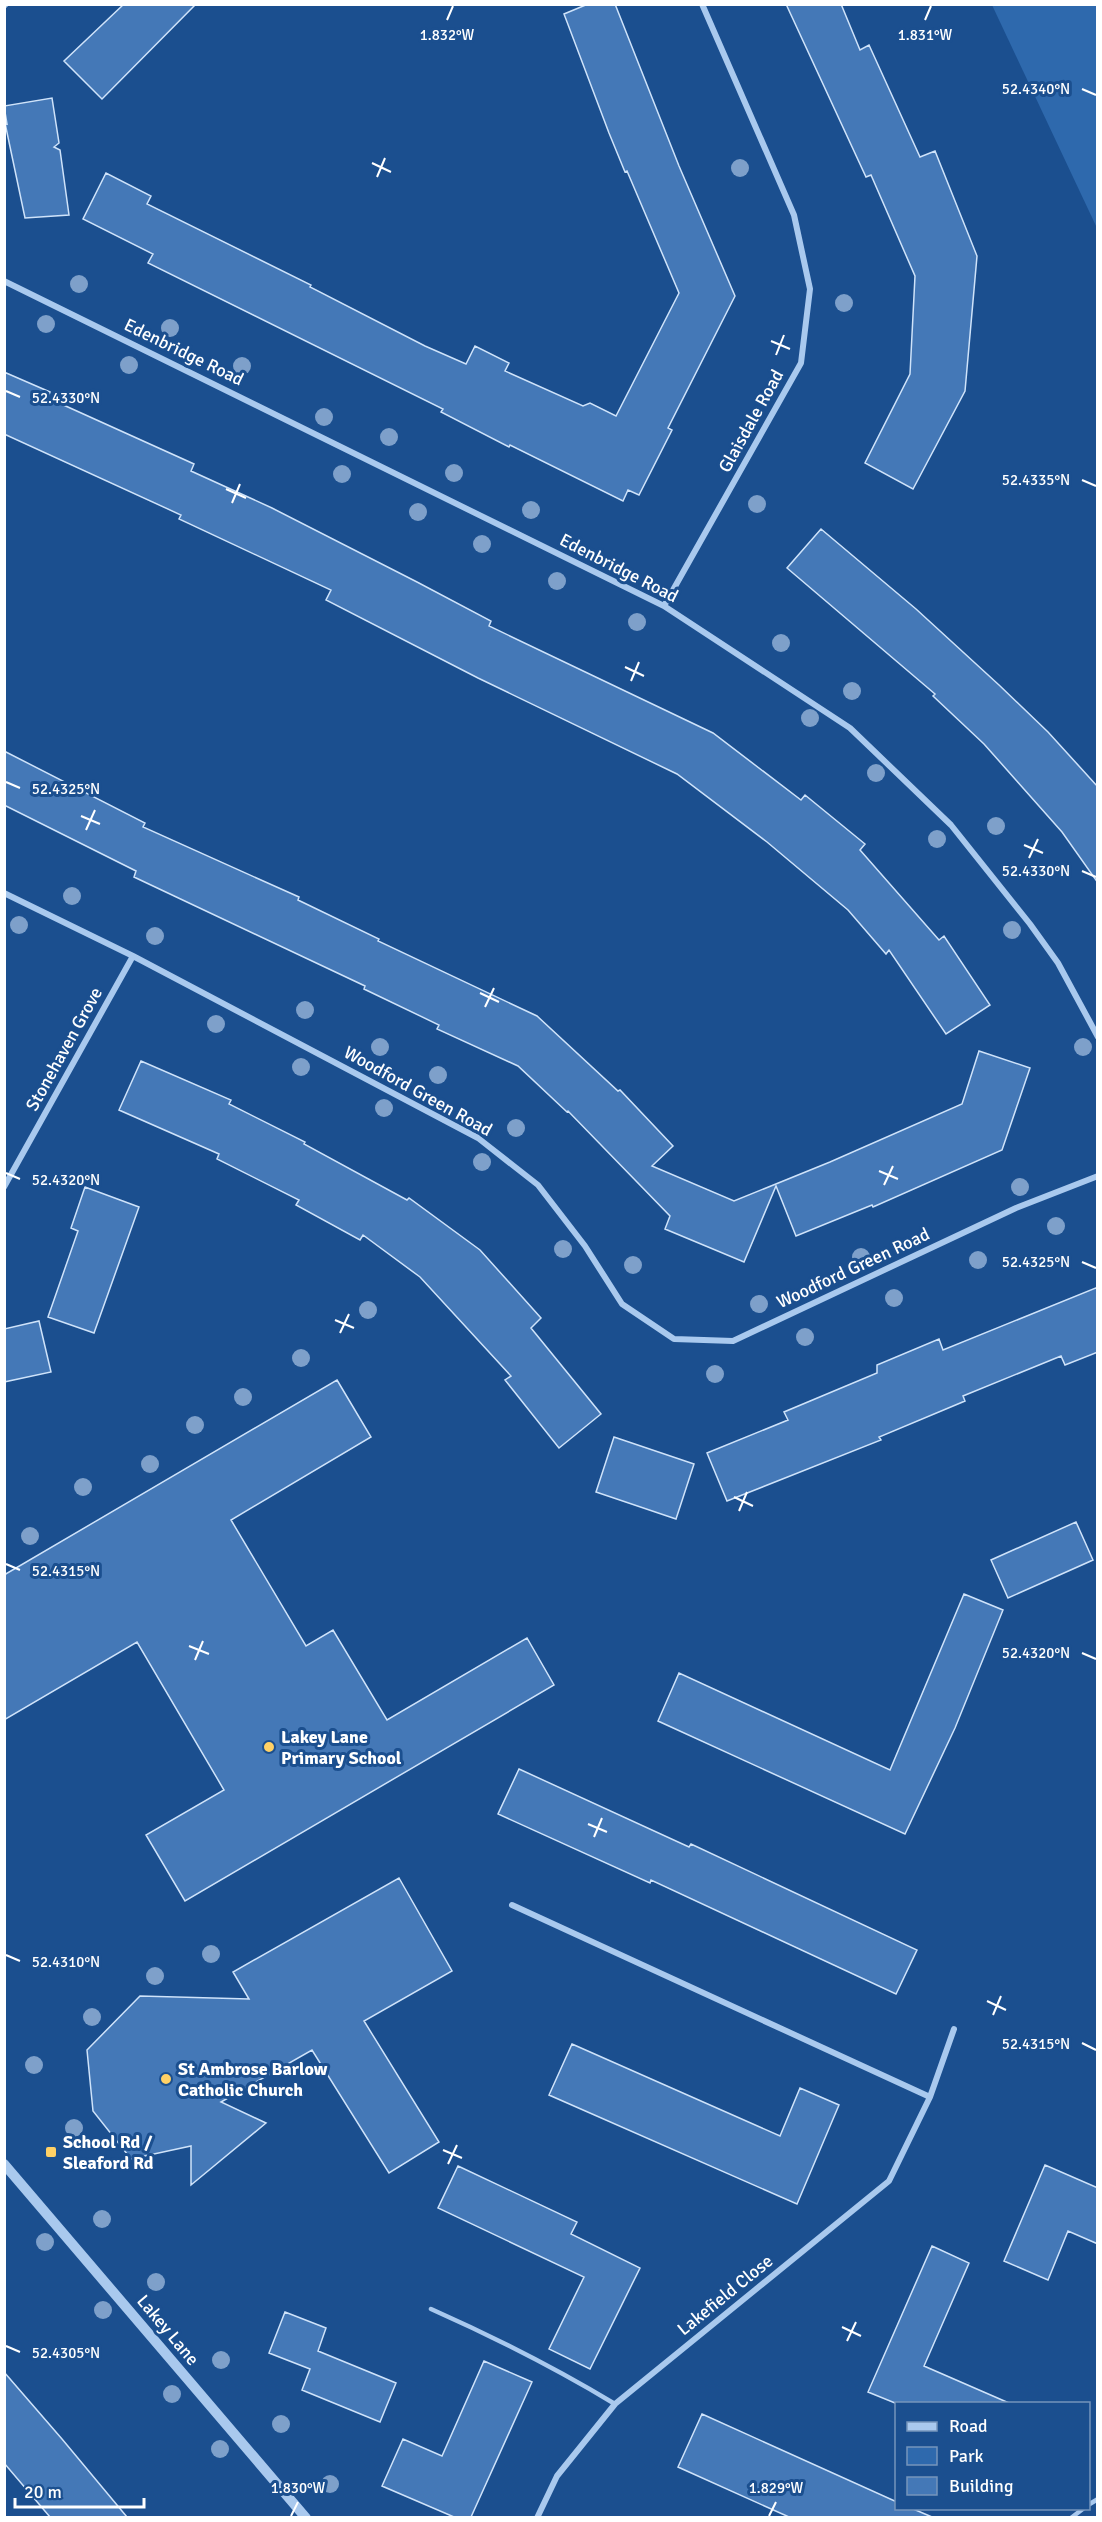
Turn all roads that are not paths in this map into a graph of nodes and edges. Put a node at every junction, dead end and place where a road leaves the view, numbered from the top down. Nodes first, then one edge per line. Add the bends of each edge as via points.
1 (702, 4) edge
2 (4, 281) edge
3 (664, 606) junction
4 (4, 893) edge
5 (133, 956) junction
6 (1098, 1037) edge
7 (1098, 1176) edge
8 (4, 1187) edge
9 (512, 1905) dead end
10 (954, 2029) dead end
11 (930, 2097) junction
12 (4, 2164) edge
13 (431, 2309) dead end
14 (615, 2404) junction
15 (306, 2517) edge
16 (537, 2517) edge

1 - 3 street, Glaisdale Road via 794,215 810,289 801,363
2 - 3 street, Edenbridge Road
3 - 6 street, Edenbridge Road via 850,728 951,825 1058,963
4 - 5 street, Woodford Green Road
5 - 7 street, Woodford Green Road via 478,1138 538,1185 585,1246 622,1305 674,1339 734,1341 1016,1208
5 - 8 street, Stonehaven Grove
9 - 11 street
10 - 11 street, Lakefield Close
11 - 14 street, Lakefield Close via 889,2181
12 - 15 street, Lakey Lane
13 - 14 lane via 492,2336
14 - 16 street, Lakefield Close via 557,2476

